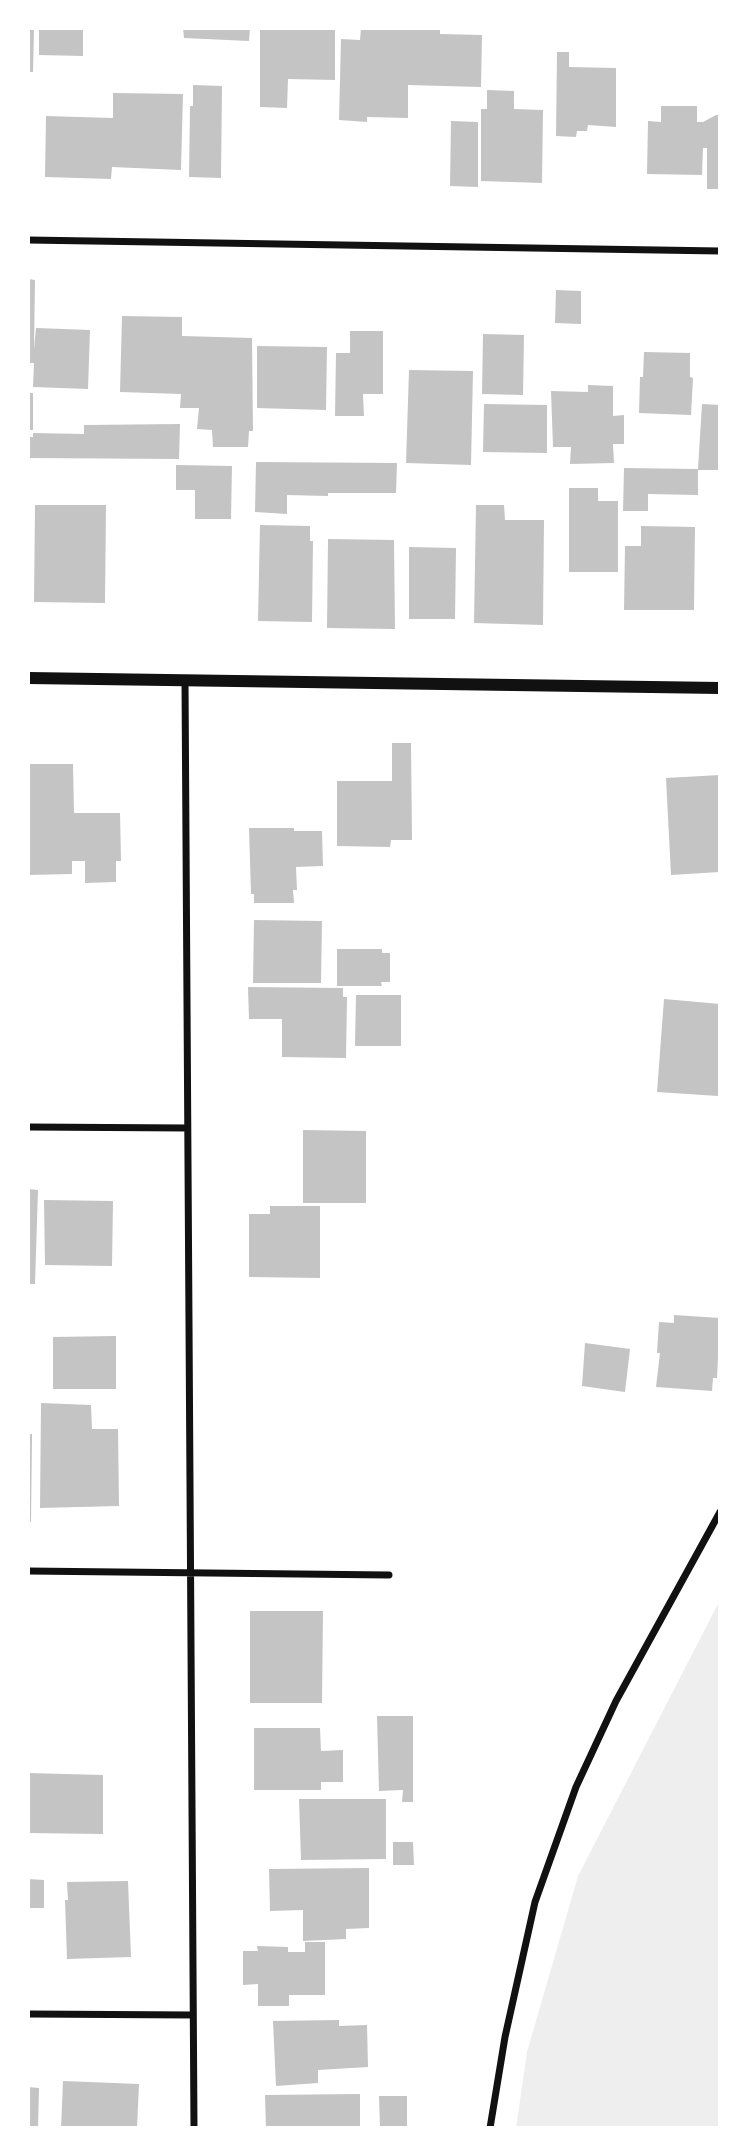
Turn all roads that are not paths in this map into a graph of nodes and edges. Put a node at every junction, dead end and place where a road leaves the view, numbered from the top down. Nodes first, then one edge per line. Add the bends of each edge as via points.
1 (28, 240) edge
2 (720, 251) edge
3 (28, 678) edge
4 (185, 680) junction
5 (720, 688) edge
6 (28, 1127) edge
7 (187, 1128) junction
8 (720, 1512) edge
9 (28, 1571) edge
10 (190, 1573) junction
11 (389, 1575) dead end
12 (28, 2014) edge
13 (193, 2015) junction
14 (194, 2128) edge
15 (490, 2128) edge

1 - 2 street
3 - 4 street
4 - 5 street
4 - 7 street
6 - 7 street
7 - 10 street
8 - 15 street via 616,1701 576,1787 535,1902
9 - 10 street
10 - 11 street
10 - 13 street
12 - 13 street
13 - 14 street

